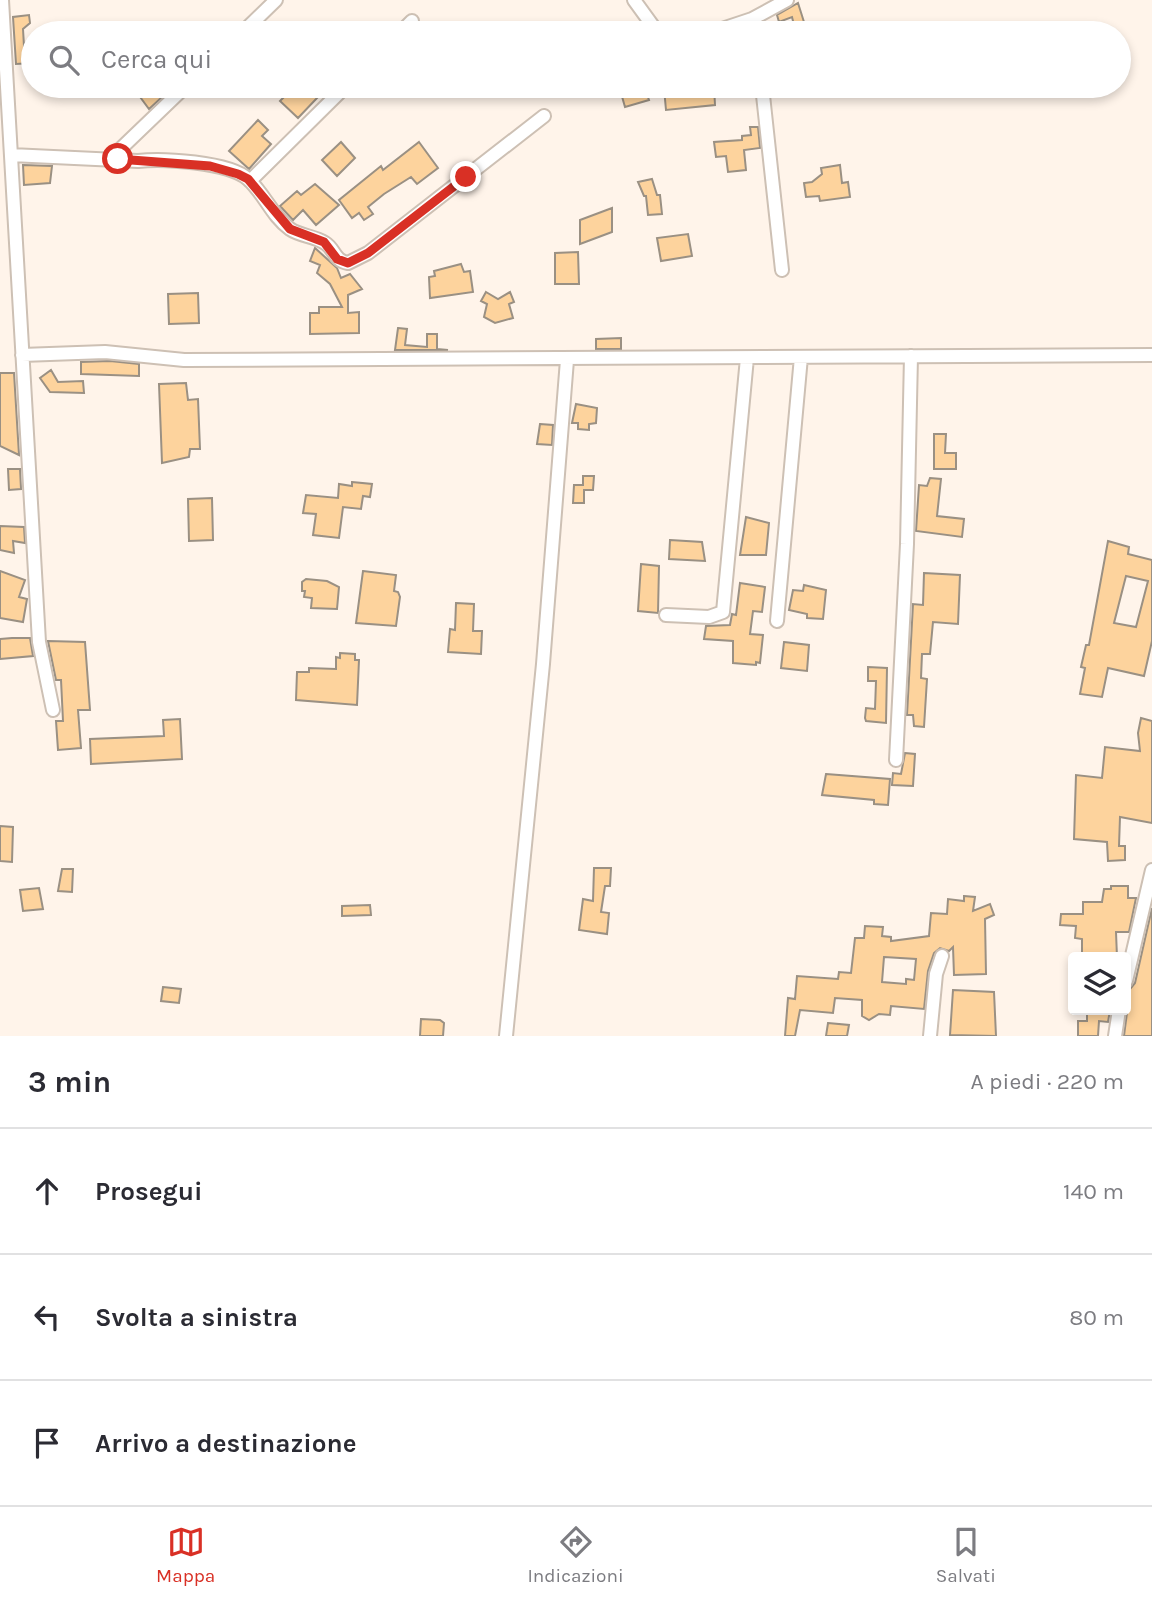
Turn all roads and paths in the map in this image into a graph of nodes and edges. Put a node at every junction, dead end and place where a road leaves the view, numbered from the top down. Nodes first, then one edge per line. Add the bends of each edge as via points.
1 (2, 0) edge
2 (276, 0) edge
3 (634, 0) edge
4 (787, 0) edge
5 (752, 19) joint
6 (254, 21) edge
7 (649, 21) edge
8 (746, 21) edge
9 (174, 98) edge
10 (334, 98) edge
11 (763, 98) edge
12 (544, 116) dead end
13 (10, 155) junction
14 (111, 158) junction
15 (250, 181) junction
16 (782, 270) dead end
17 (22, 355) junction
18 (1152, 355) edge
19 (911, 356) junction
20 (801, 357) junction
21 (747, 358) junction
22 (567, 360) junction
23 (666, 615) dead end
24 (777, 621) dead end
25 (52, 710) dead end
26 (896, 760) dead end
27 (1152, 870) edge
28 (942, 956) dead end
29 (1131, 960) edge
30 (1118, 1015) edge
31 (506, 1036) edge
32 (930, 1036) edge
33 (1115, 1036) edge

1 - 13 street
2 - 6 street
3 - 7 street
4 - 5 street
5 - 8 street
9 - 14 street
10 - 15 street
11 - 16 street
12 - 15 street via 368,253 348,263 337,259 324,242 290,229
13 - 14 street
13 - 17 street
14 - 15 street via 210,166
17 - 22 street via 105,352 184,360
17 - 25 street via 39,642
18 - 19 street
19 - 20 street
19 - 26 street
20 - 21 street
20 - 24 street
21 - 22 street
21 - 23 street via 723,612 709,617
22 - 31 street
27 - 29 street
28 - 32 street
30 - 33 street

